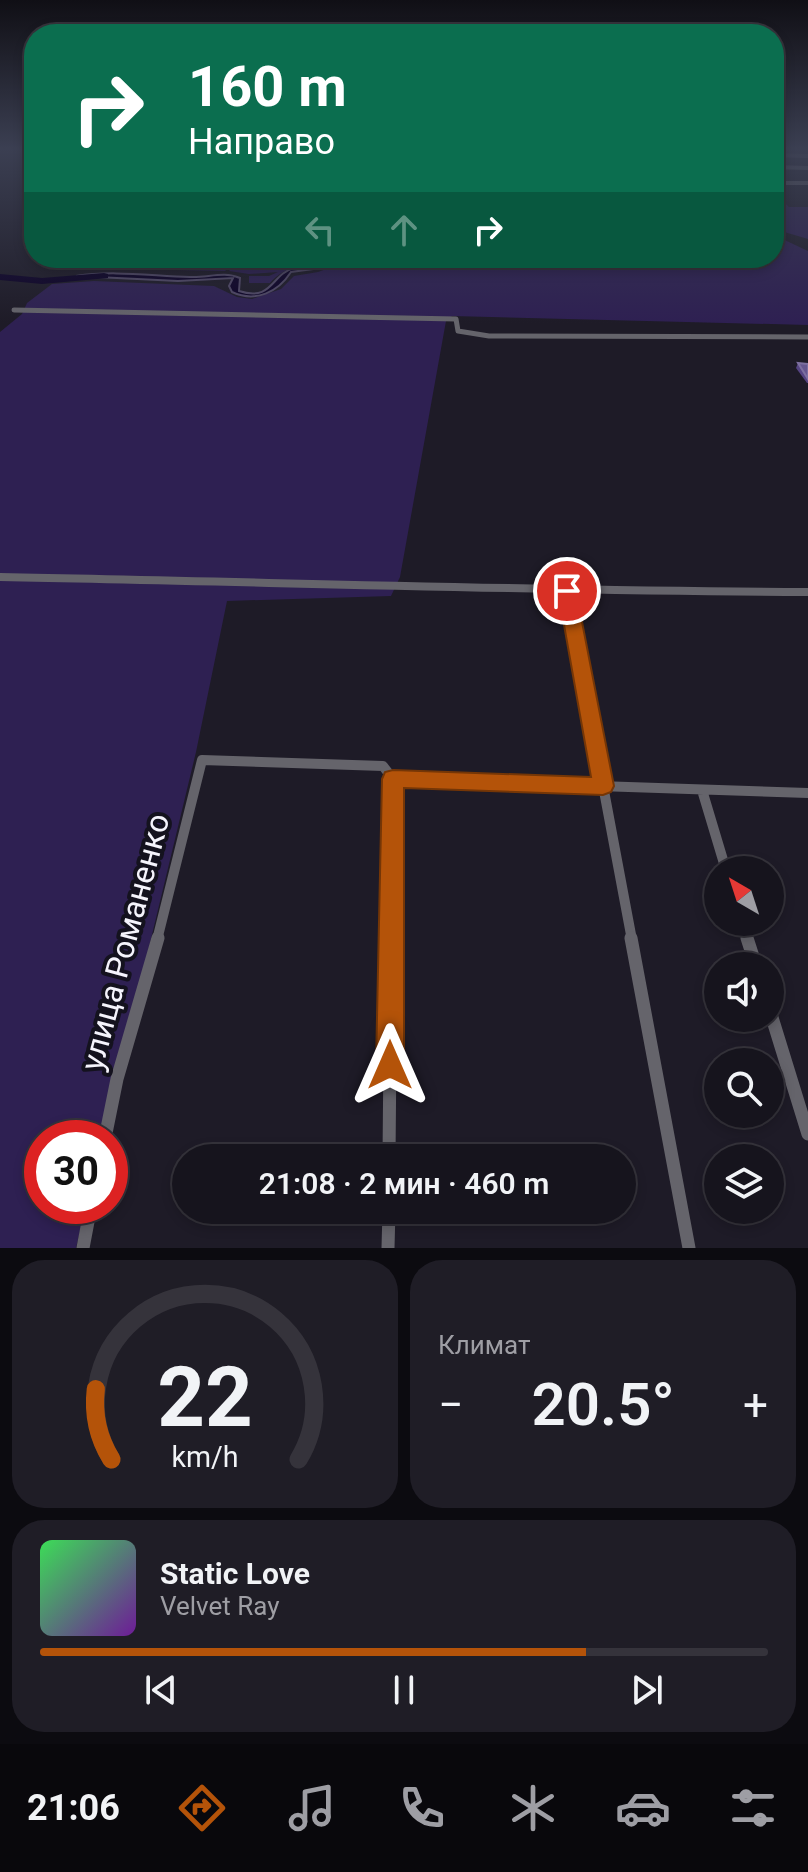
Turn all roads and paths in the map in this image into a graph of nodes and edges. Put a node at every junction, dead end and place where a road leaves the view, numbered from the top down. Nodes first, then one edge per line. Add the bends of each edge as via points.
1 (14, 310) dead end
2 (808, 337) edge
3 (0, 577) edge
4 (567, 591) junction
5 (808, 592) edge
6 (393, 779) junction
7 (603, 786) junction
8 (702, 790) junction
9 (808, 793) edge
10 (722, 856) edge
11 (776, 1032) edge
12 (109, 1120) edge
13 (808, 1134) edge
14 (389, 1144) edge
15 (88, 1224) edge
16 (389, 1224) edge
17 (83, 1248) edge
18 (388, 1248) edge
19 (689, 1248) edge

1 - 2 street via 456,319 458,331 489,336
3 - 4 street
4 - 5 street
4 - 7 street
6 - 7 street
6 - 12 street, улица Романенко via 383,766 202,760
6 - 14 street
7 - 8 street
7 - 19 street
8 - 9 street
8 - 10 street
11 - 13 street
15 - 17 street
16 - 18 street

